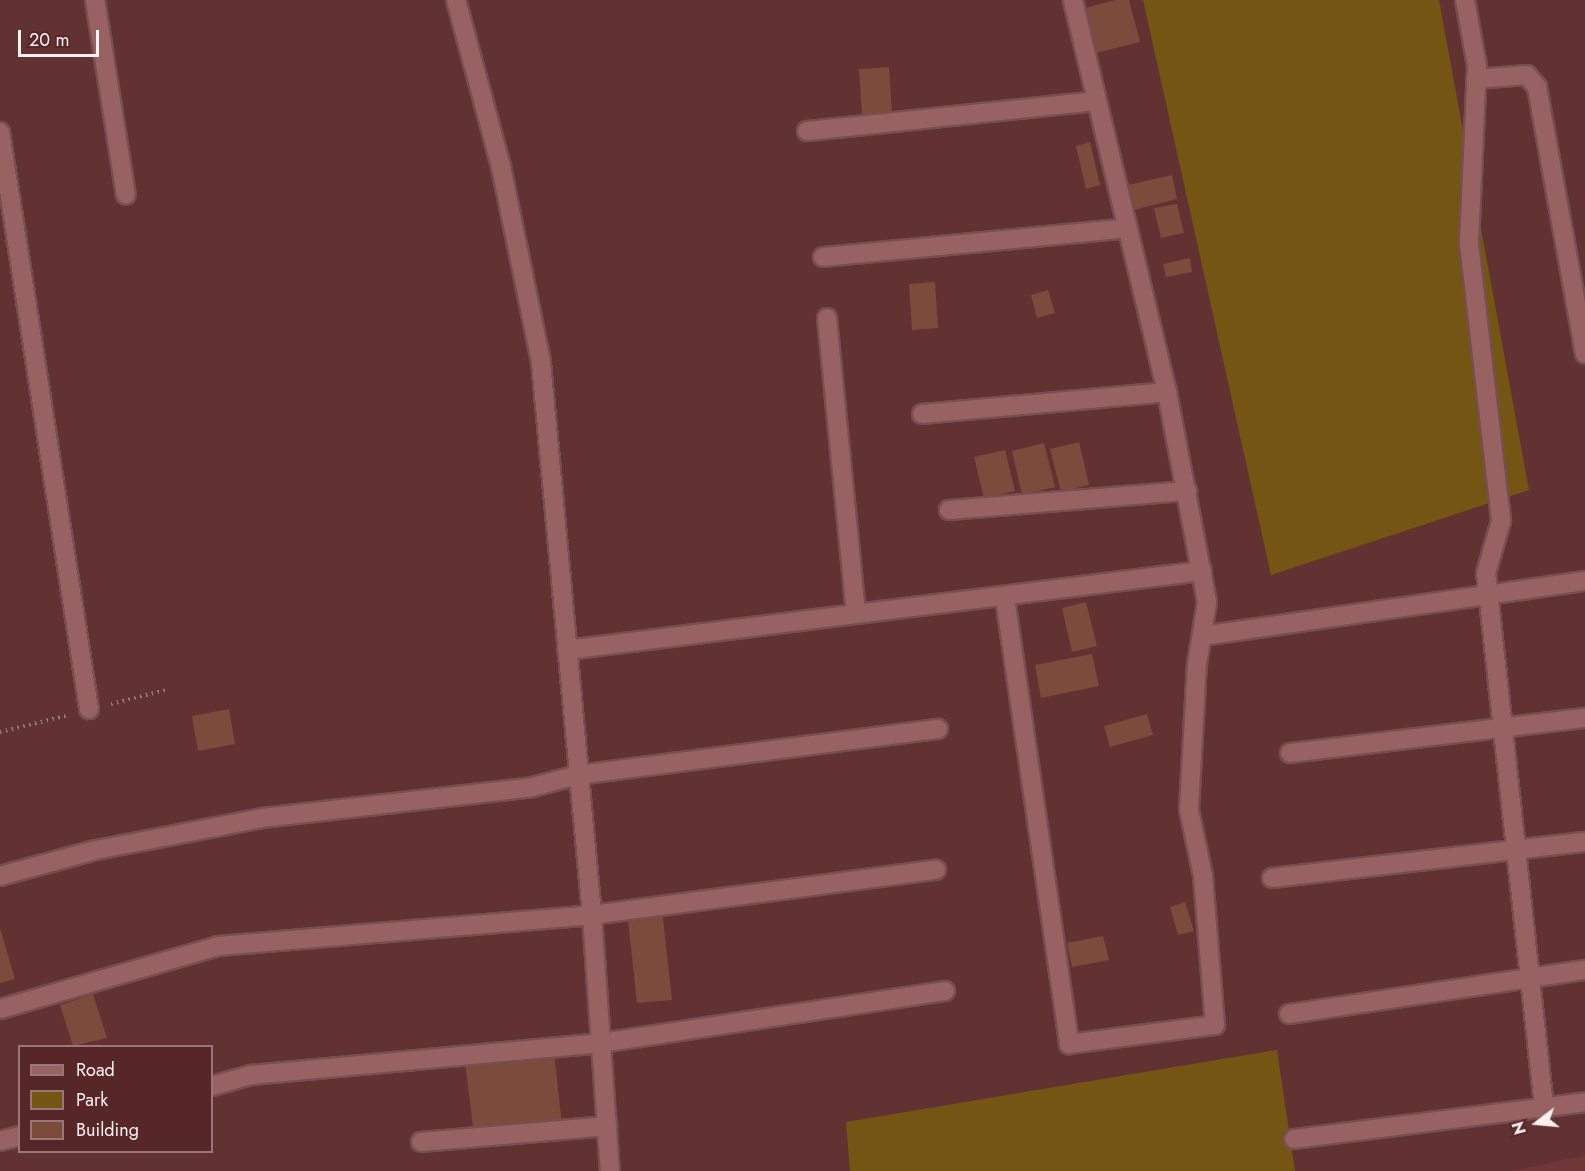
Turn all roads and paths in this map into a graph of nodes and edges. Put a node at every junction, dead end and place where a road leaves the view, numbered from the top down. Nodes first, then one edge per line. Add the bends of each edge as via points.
1 (95, 0) edge
2 (456, 0) edge
3 (1073, 0) edge
4 (1465, 0) edge
5 (1476, 79) junction
6 (1096, 101) junction
7 (807, 131) dead end
8 (0, 132) edge
9 (126, 195) dead end
10 (1127, 228) junction
11 (823, 257) dead end
12 (827, 318) dead end
13 (1585, 354) edge
14 (1167, 392) junction
15 (922, 414) dead end
16 (1187, 492) junction
17 (949, 510) dead end
18 (1202, 570) junction
19 (1585, 581) edge
20 (1488, 595) junction
21 (1005, 598) junction
22 (856, 614) junction
23 (1202, 636) junction
24 (567, 650) junction
25 (89, 710) dead end
26 (1585, 718) edge
27 (938, 729) dead end
28 (1506, 729) junction
29 (1290, 753) dead end
30 (579, 775) junction
31 (1585, 842) edge
32 (1519, 849) junction
33 (936, 870) dead end
34 (0, 876) edge
35 (1272, 878) dead end
36 (592, 915) junction
37 (1585, 970) edge
38 (1533, 976) junction
39 (945, 991) dead end
40 (0, 1009) edge
41 (1289, 1014) dead end
42 (601, 1043) junction
43 (213, 1086) edge
44 (1585, 1102) edge
45 (1544, 1107) junction
46 (607, 1126) junction
47 (18, 1136) edge
48 (1294, 1139) dead end
49 (0, 1141) edge
50 (421, 1142) dead end
51 (610, 1171) edge

1 - 9 street
2 - 24 street via 501,166 541,362
3 - 6 street
4 - 5 street
5 - 13 street via 1527,75 1537,87
5 - 20 street via 1469,243 1501,521 1486,573
6 - 7 street
6 - 10 street
8 - 25 street
10 - 11 street
10 - 14 street
12 - 22 street
14 - 15 street
14 - 16 street
16 - 17 street
16 - 18 street
18 - 21 street
18 - 23 street via 1207,602
19 - 20 street
20 - 23 street
20 - 28 street
21 - 22 street
21 - 23 street via 1069,1044 1215,1024 1203,876 1189,810 1188,775
22 - 24 street
24 - 30 street
26 - 28 street
27 - 30 street
28 - 29 street
28 - 32 street
30 - 34 street via 532,787 262,818 96,850
30 - 36 street
31 - 32 street
32 - 35 street
32 - 38 street
33 - 36 street
36 - 40 street via 218,946
36 - 42 street
37 - 38 street
38 - 41 street
38 - 45 street
39 - 42 street
42 - 43 street via 251,1075
42 - 46 street
44 - 45 street
45 - 48 street
46 - 50 street
46 - 51 street
47 - 49 street

